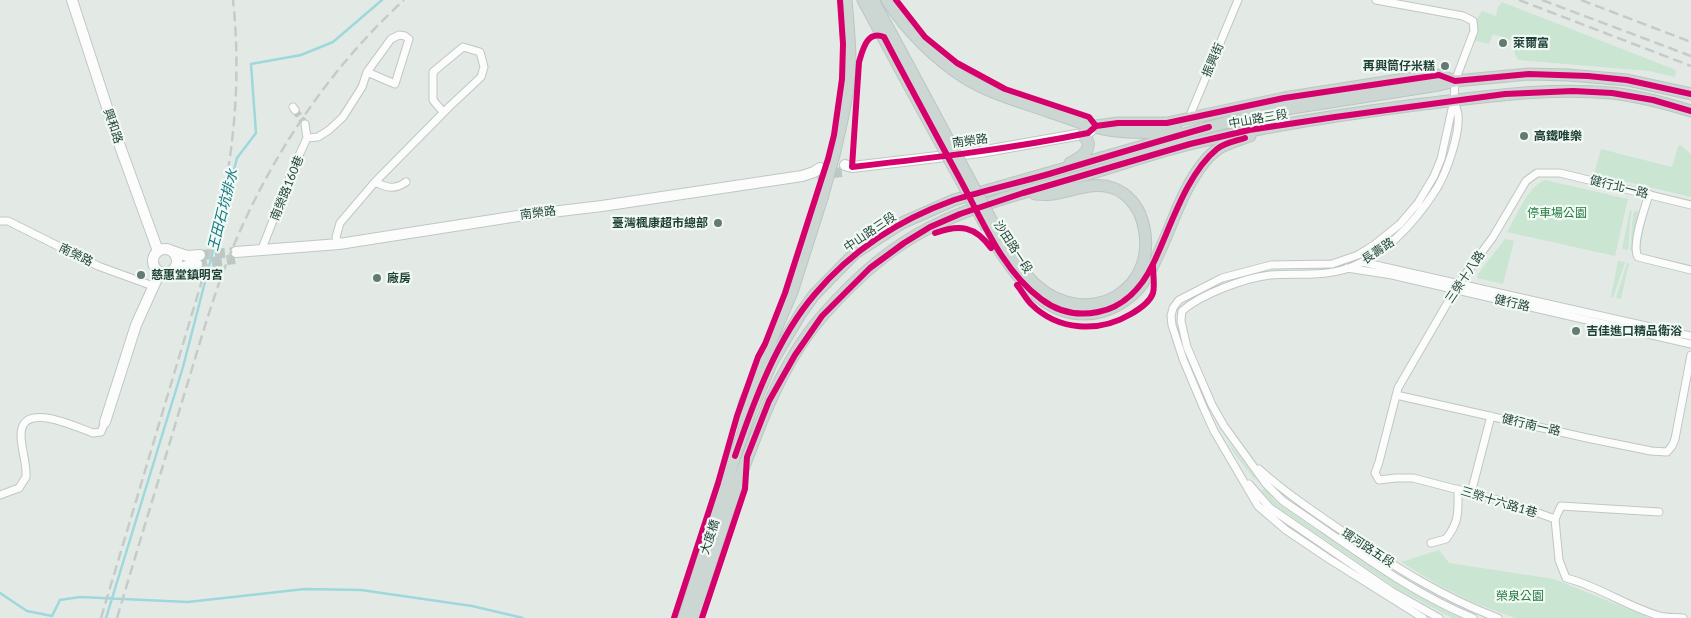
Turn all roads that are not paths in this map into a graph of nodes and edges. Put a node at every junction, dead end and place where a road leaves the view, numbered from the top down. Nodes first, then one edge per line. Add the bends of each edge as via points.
1 (72, 0) edge
2 (846, 0) edge
3 (863, 0) edge
4 (873, 0) edge
5 (887, 0) edge
6 (1238, 0) edge
7 (1376, 0) edge
8 (368, 72) junction
9 (1455, 81) junction
10 (916, 88) junction
11 (1691, 94) edge
12 (1454, 100) junction
13 (1691, 111) edge
14 (443, 112) junction
15 (1188, 120) junction
16 (305, 124) tunnel mouth
17 (1096, 126) junction
18 (1280, 126) junction
19 (1209, 127) junction
20 (1082, 134) junction
21 (307, 138) junction
22 (846, 168) tunnel mouth
23 (817, 172) tunnel mouth
24 (1054, 172) junction
25 (1547, 172) joint
26 (375, 182) junction
27 (406, 182) dead end
28 (1023, 193) junction
29 (1649, 194) junction
30 (1691, 204) edge
31 (0, 221) edge
32 (339, 244) junction
33 (1000, 244) junction
34 (1385, 246) junction
35 (261, 250) junction
36 (158, 251) junction
37 (172, 251) junction
38 (235, 256) tunnel mouth
39 (1347, 259) junction
40 (1362, 262) junction
41 (1332, 264) junction
42 (1384, 267) junction
43 (1348, 268) junction
44 (174, 269) junction
45 (1691, 270) edge
46 (160, 272) junction
47 (153, 286) junction
48 (1457, 286) junction
49 (1173, 308) joint
50 (1182, 311) joint
51 (1691, 336) edge
52 (1691, 344) edge
53 (1691, 355) edge
54 (1396, 395) junction
55 (1491, 416) junction
56 (106, 422) joint
57 (735, 456) junction
58 (747, 457) joint
59 (1249, 460) junction
60 (1237, 468) junction
61 (1458, 489) junction
62 (1471, 493) junction
63 (0, 495) edge
64 (1658, 512) dead end
65 (1556, 520) junction
66 (1431, 543) dead end
67 (684, 618) edge
68 (693, 618) edge
69 (1423, 618) edge
70 (1440, 618) edge
71 (1474, 618) edge
72 (1498, 618) edge
73 (1683, 618) edge

1 - 36 street, 興和路
2 - 57 main road, bridge via 850,65 834,155 792,292 744,404
3 - 10 main road, 沙田路一段
4 - 10 main road, 沙田路一段
5 - 17 main road via 928,49 965,78 990,91
6 - 15 street, 振興街
7 - 9 street via 1463,16 1473,22 1474,32
8 - 8 street via 395,84 409,39 399,35 391,39
8 - 21 street via 362,88 342,117 318,137
9 - 11 main road, 中山路三段 via 1529,74 1588,76 1627,80
9 - 12 street, 長壽路
9 - 15 main road, 中山路三段 via 1439,75 1418,77 1284,98
9 - 19 main road, 中山路三段 via 1273,111
10 - 33 main road, 沙田路一段, bridge
12 - 13 main road, 中山路三段 via 1505,94 1603,93 1653,100
12 - 18 main road, 中山路三段
12 - 34 street, 長壽路 via 1458,116 1456,134 1441,181 1412,223
12 - 39 street, 長壽路 via 1441,159 1418,203 1374,246
14 - 14 street via 433,100 433,72 463,47 480,52 484,67 481,77
14 - 26 street
15 - 17 main road, 中山路三段
16 - 21 street
17 - 19 main road via 1115,131 1162,132
17 - 20 street, 南榮路
18 - 28 main road, 中山路三段 via 1190,144
18 - 33 main road, 沙田路一段 via 1218,148 1205,160 1193,177 1142,284 1114,307 1091,314 1059,310 1042,300 1016,275
19 - 24 main road, 中山路三段
20 - 22 street, 南榮路 via 980,152
20 - 24 main road via 1089,144 1083,156
21 - 35 street, 南榮路160巷
23 - 32 street, 南榮路
24 - 57 main road, 中山路三段 via 954,200 902,223 855,254 814,295 786,337 750,413
25 - 29 street, 健行北一路
25 - 48 street, 三榮十八路 via 1537,173 1526,181 1493,237
26 - 27 street via 385,187 399,187
26 - 32 street via 340,223 336,237
28 - 33 main road, 沙田路一段 via 1052,194 1103,185 1115,188 1125,194 1140,213 1146,240 1143,265 1129,285 1110,300 1073,305 1053,298 1036,286
28 - 58 main road, 中山路三段 via 930,227 870,268 822,316 795,355 769,401
29 - 30 street, 健行北一路
29 - 45 street via 1638,234 1638,257
31 - 47 street, 南榮路 via 8,221 98,266
32 - 35 street, 南榮路
34 - 40 street, 長壽路
34 - 42 street via 1381,255
35 - 38 street, 南榮路 via 250,257
36 - 37 street
36 - 46 street via 153,257 153,264
37 - 44 street via 177,262
37 - 44 street via 199,259
39 - 40 street, 健行路
39 - 41 street, 長壽路
40 - 42 street, 健行路
40 - 43 street, 長壽路
41 - 43 street, 健行路
41 - 49 street, 長壽路 via 1271,265 1239,272 1188,294
42 - 48 street, 健行路
43 - 48 street, 健行路
43 - 50 street, 長壽路 via 1244,281 1204,296
44 - 46 street via 168,273
46 - 47 street
47 - 56 street via 136,325
48 - 51 street, 健行路
48 - 52 street, 健行路
48 - 54 street, 三榮十八路
49 - 60 street, 環河路五段 via 1172,324 1183,359 1214,431
50 - 59 street, 環河路五段 via 1187,347 1212,405
53 - 55 street, 健行南一路 via 1675,439 1667,452 1586,438
54 - 55 street, 健行南一路
54 - 61 street, 三榮十六路1巷 via 1375,473 1377,478 1413,478
55 - 62 street
56 - 63 street via 101,432 92,433 45,417 34,417 26,422 21,433 26,477 19,488
57 - 67 main road, 大度橋
58 - 68 main road, 大度橋
59 - 71 street, 環河路五段 via 1282,501 1402,581
59 - 72 street, 環河路五段 via 1286,492 1389,563 1439,592
60 - 69 street, 環河路五段 via 1258,506 1286,530
60 - 70 street, 環河路五段 via 1270,508 1391,591
61 - 62 street, 三榮十六路1巷
61 - 66 street via 1455,528 1446,539
62 - 65 street, 三榮十六路1巷 via 1514,504
64 - 65 street via 1561,506
65 - 73 street via 1558,560 1566,578 1661,616

